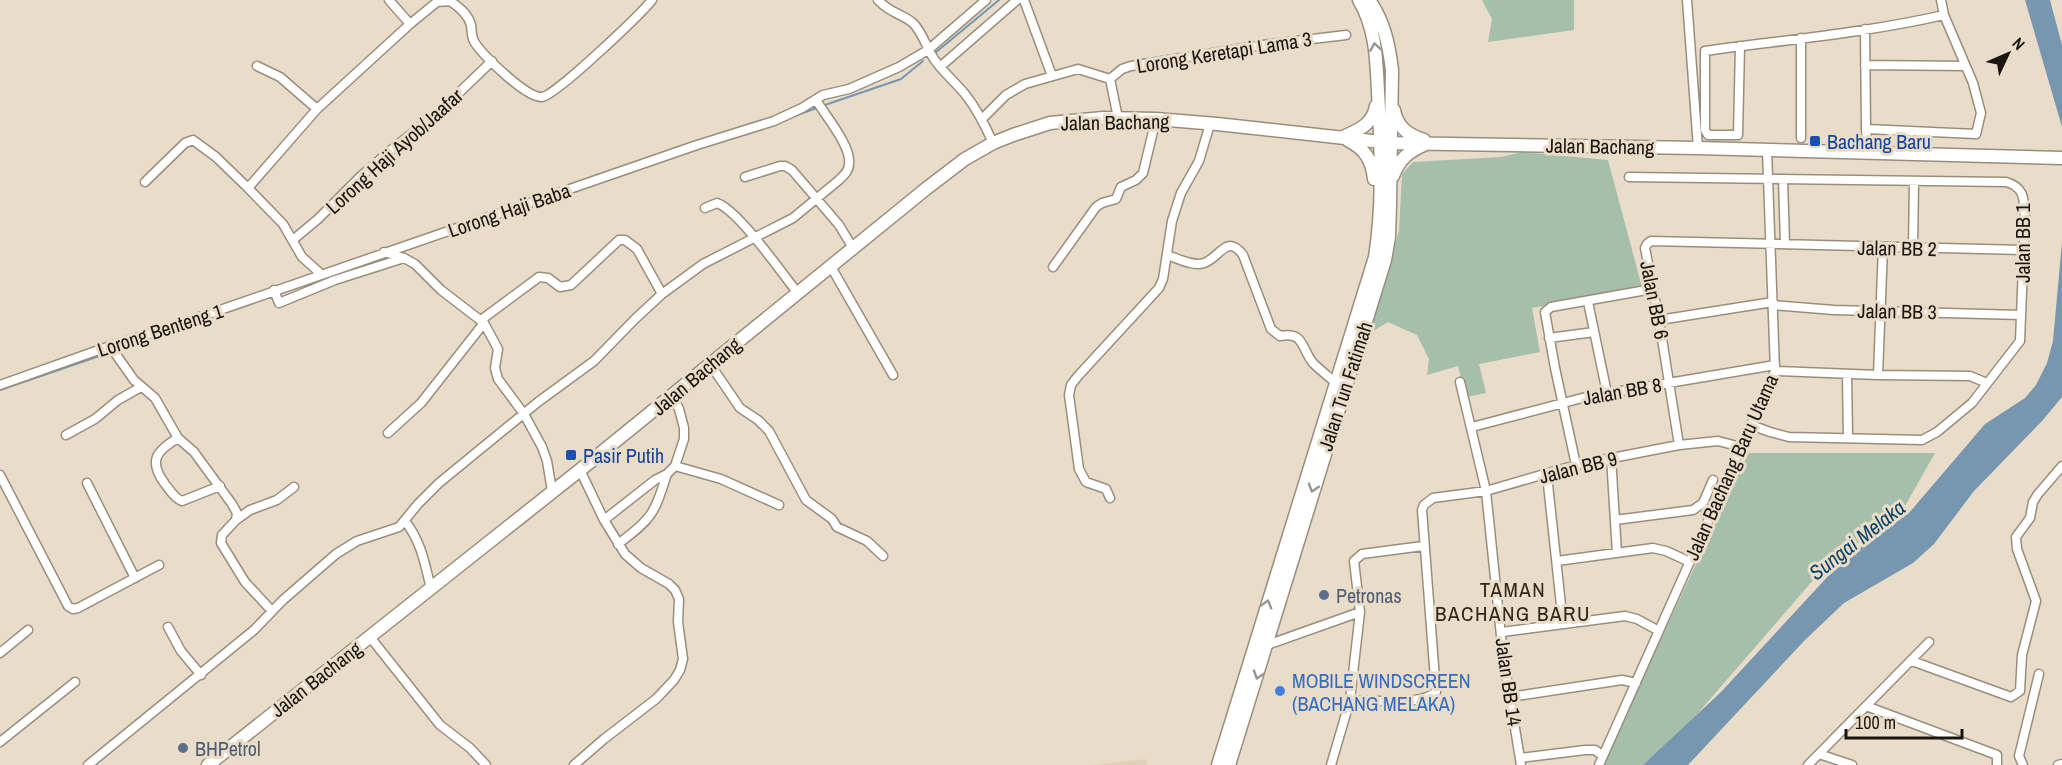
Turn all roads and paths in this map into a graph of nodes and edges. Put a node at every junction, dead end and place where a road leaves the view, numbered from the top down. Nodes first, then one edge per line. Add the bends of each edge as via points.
1 (389, 0) edge
2 (652, 0) edge
3 (878, 0) edge
4 (986, 0) edge
5 (1017, 0) edge
6 (1024, 0) edge
7 (1359, 0) edge
8 (1369, 0) edge
9 (1687, 0) edge
10 (1941, 0) edge
11 (1944, 15) junction
12 (410, 24) junction
13 (1865, 29) junction
14 (1346, 35) dead end
15 (1801, 38) junction
16 (1740, 46) junction
17 (928, 50) junction
18 (492, 61) junction
19 (1864, 64) junction
20 (257, 66) dead end
21 (1965, 66) junction
22 (940, 67) junction
23 (1052, 76) junction
24 (1110, 79) junction
25 (1392, 91) junction
26 (1378, 96) junction
27 (819, 105) junction
28 (317, 109) junction
29 (1118, 118) junction
30 (982, 119) junction
31 (1156, 119) junction
32 (1210, 124) junction
33 (1866, 129) junction
34 (1342, 138) junction
35 (1801, 138) dead end
36 (1385, 142) junction
37 (1430, 142) junction
38 (993, 143) junction
39 (1698, 148) junction
40 (1767, 150) junction
41 (1868, 154) junction
42 (2062, 158) edge
43 (745, 177) dead end
44 (1629, 177) dead end
45 (1768, 178) junction
46 (1783, 179) junction
47 (145, 182) dead end
48 (1914, 182) junction
49 (248, 188) junction
50 (1391, 189) junction
51 (817, 199) junction
52 (705, 208) dead end
53 (1380, 213) junction
54 (753, 237) junction
55 (294, 239) junction
56 (1771, 244) junction
57 (1785, 244) junction
58 (1883, 247) junction
59 (853, 248) junction
60 (1913, 248) junction
61 (2022, 250) junction
62 (386, 253) junction
63 (1167, 255) junction
64 (403, 257) junction
65 (830, 265) junction
66 (1053, 267) dead end
67 (321, 274) junction
68 (1652, 289) junction
69 (797, 292) junction
70 (275, 294) junction
71 (662, 294) junction
72 (1588, 302) junction
73 (1773, 304) junction
74 (1881, 311) junction
75 (2021, 315) junction
76 (1659, 320) junction
77 (482, 322) junction
78 (1594, 332) junction
79 (1549, 338) junction
80 (111, 348) junction
81 (710, 363) junction
82 (1775, 368) junction
83 (893, 375) dead end
84 (1847, 375) junction
85 (1878, 375) junction
86 (1335, 381) junction
87 (1460, 382) dead end
88 (1670, 382) junction
89 (1987, 383) junction
90 (0, 385) edge
91 (141, 387) junction
92 (1607, 393) junction
93 (672, 396) junction
94 (1562, 402) junction
95 (524, 414) junction
96 (1751, 424) junction
97 (1472, 427) junction
98 (388, 433) dead end
99 (66, 435) dead end
100 (178, 438) junction
101 (1848, 438) junction
102 (1679, 445) junction
103 (1741, 447) junction
104 (1611, 457) junction
105 (1576, 465) junction
106 (675, 466) junction
107 (2062, 466) edge
108 (580, 470) junction
109 (667, 474) junction
110 (1547, 474) junction
111 (0, 475) edge
112 (1713, 480) dead end
113 (87, 483) dead end
114 (220, 486) junction
115 (294, 487) dead end
116 (3, 490) edge
117 (552, 491) junction
118 (1486, 491) junction
119 (1110, 498) dead end
120 (779, 505) dead end
121 (236, 520) junction
122 (604, 520) junction
123 (1614, 520) junction
124 (405, 521) junction
125 (618, 544) junction
126 (1423, 546) junction
127 (1617, 553) junction
128 (883, 556) dead end
129 (1557, 561) junction
130 (1689, 562) junction
131 (159, 565) dead end
132 (135, 578) junction
133 (431, 589) junction
134 (272, 611) junction
135 (1360, 612) junction
136 (1563, 624) junction
137 (168, 627) dead end
138 (28, 630) dead end
139 (1659, 631) junction
140 (1502, 632) junction
141 (370, 637) junction
142 (1929, 642) dead end
143 (1267, 645) junction
144 (0, 653) edge
145 (1911, 661) junction
146 (2039, 674) dead end
147 (201, 675) junction
148 (75, 682) dead end
149 (1636, 683) junction
150 (1510, 697) junction
151 (1350, 700) junction
152 (1866, 706) junction
153 (0, 742) edge
154 (1819, 754) junction
155 (1603, 756) junction
156 (1520, 762) edge
157 (1226, 764) edge
158 (88, 765) edge
159 (208, 765) edge
160 (486, 765) edge
161 (574, 765) edge
162 (1331, 765) edge
163 (1599, 765) edge
164 (1808, 765) edge
165 (1852, 765) edge
166 (1997, 765) edge
167 (2023, 765) edge

1 - 12 street
2 - 18 street via 550,95 535,96 522,90
3 - 17 street via 912,22
4 - 17 street
5 - 22 street
6 - 23 street
26 -> 7 street, Jalan Tun Fatimah via 1373,36
8 - 25 street, Jalan Tun Fatimah via 1386,35
9 - 39 street
10 - 11 street
11 - 13 street
11 - 21 street
12 - 18 street via 437,2 450,1 464,12 475,43
12 - 28 street
13 - 15 street
13 - 19 street
14 - 24 street, Lorong Keretapi Lama 3 via 1131,66
15 - 16 street
15 - 35 street
16 - 16 street via 1738,135 1712,135 1706,132 1705,51
17 - 22 street
17 - 27 street, Lorong Haji Baba via 881,76 823,95
18 - 55 street, Lorong Haji Ayob/Jaafar via 440,112 391,150
19 - 21 street
19 - 33 street
20 - 28 street via 280,77
21 - 33 street via 1981,113 1976,134
22 - 30 street
23 - 24 street via 1078,69
23 - 30 street via 1016,88
24 - 29 street, Lorong Keretapi Lama 3
25 - 36 street, Jalan Tun Fatimah
25 - 37 street via 1400,126
26 - 34 street via 1368,124
26 - 36 street, Jalan Tun Fatimah
27 - 51 street via 845,148 850,166
27 - 62 street, Lorong Haji Baba
28 - 49 street
29 - 31 street, Jalan Bachang
29 - 38 street, Jalan Bachang via 1050,123
30 - 38 street
31 - 32 street, Jalan Bachang
31 - 66 street via 1143,173 1121,187 1116,199 1096,207
32 - 34 street, Jalan Bachang
32 - 63 street via 1199,161 1181,193
33 - 41 street
34 - 36 street, Jalan Bachang
34 - 53 street via 1369,157
36 - 37 street, Jalan Bachang
36 - 50 street, Jalan Tun Fatimah
36 - 53 street, Jalan Tun Fatimah
37 - 39 street, Jalan Bachang
37 - 50 street via 1401,160
38 - 59 street, Jalan Bachang via 965,159
39 - 40 street, Jalan Bachang
40 - 41 street, Jalan Bachang
40 - 45 street, Jalan Bachang Baru Utama
41 - 42 street, Jalan Bachang
43 - 51 street via 785,166
44 - 45 street, Jalan BB 1
45 - 46 street, Jalan BB 1
45 - 56 street, Jalan Bachang Baru Utama
46 - 48 street, Jalan BB 1
46 - 57 street
47 - 49 street via 185,143 193,140
48 - 60 street
48 - 61 street, Jalan BB 1 via 2014,184 2024,197
49 - 55 street
50 -> 143 street, Jalan Tun Fatimah via 1384,260
51 - 54 street via 793,218
51 - 59 street
52 - 54 street via 721,204
53 - 86 street, Jalan Tun Fatimah via 1375,256
54 - 69 street
54 - 71 street via 703,264
55 - 67 street via 302,256
56 - 57 street, Jalan BB 2
56 - 68 street, Jalan BB 6 via 1651,241 1645,248
56 - 73 street, Jalan Bachang Baru Utama
57 - 58 street, Jalan BB 2
58 - 60 street, Jalan BB 2
58 - 74 street
59 - 65 street, Jalan Bachang
60 - 61 street, Jalan BB 2
61 - 75 street, Jalan BB 1
62 - 64 street
62 - 67 street, Lorong Haji Baba
63 - 86 street via 1202,264 1227,247 1239,249 1271,329 1280,336 1298,338 1315,365
63 - 119 street via 1159,288 1071,385 1079,469 1086,482 1102,486
64 - 70 street via 279,303
64 - 77 street
65 - 69 street, Jalan Bachang
65 - 83 street
67 - 70 street, Lorong Benteng 1
68 - 72 street
68 - 76 street, Jalan BB 6
69 - 81 street, Jalan Bachang
70 - 80 street, Lorong Benteng 1
71 - 77 street via 637,249 619,240 571,285 564,288 544,277 536,278
71 - 95 street via 594,361
72 - 78 street
72 - 79 street via 1548,309 1544,315
73 - 74 street, Jalan BB 3
73 - 76 street, Jalan BB 3
73 - 82 street, Jalan Bachang Baru Utama
74 - 75 street, Jalan BB 3
74 - 85 street
75 - 89 street, Jalan BB 1 via 2020,341
76 - 88 street, Jalan BB 6
77 - 95 street via 498,349 498,379
77 - 98 street via 421,403
78 - 79 street
78 - 92 street
79 - 94 street
80 - 90 street, Lorong Benteng 1
80 - 91 street
81 - 93 street, Jalan Bachang
81 - 128 street via 740,408 769,431 807,500 837,527 867,541
82 - 84 street, Jalan BB 8
82 - 88 street, Jalan BB 8
82 - 96 street, Jalan Bachang Baru Utama
84 - 85 street, Jalan BB 8
84 - 101 street
85 - 89 street, Jalan BB 8 via 1970,376
157 -> 86 street, Jalan Tun Fatimah
87 - 97 street, Jalan BB 14
88 - 92 street, Jalan BB 8
88 - 102 street, Jalan BB 6
89 - 101 street, Jalan BB 1 via 1972,403 1922,440
91 - 99 street
91 - 100 street via 163,409
92 - 94 street, Jalan BB 8
93 - 106 street via 684,428
93 - 108 street, Jalan Bachang
94 - 97 street, Jalan BB 8
94 - 105 street
95 - 117 street via 547,461
95 - 124 street via 439,483
96 - 101 street, Jalan BB 1 via 1789,436
96 - 103 street, Jalan Bachang Baru Utama
97 - 118 street, Jalan BB 14
100 - 114 street
100 - 114 street via 158,453 155,462 160,477 177,500 189,500
102 - 103 street, Jalan BB 9 via 1718,441
102 - 104 street, Jalan BB 9
103 - 130 street, Jalan Bachang Baru Utama
104 - 105 street, Jalan BB 9
104 - 123 street
105 - 110 street, Jalan BB 9
106 - 109 street
106 - 120 street via 721,479
107 - 145 street via 2038,494 2030,518 2016,537 2036,601 2022,655 2020,692 2010,697
108 - 117 street, Jalan Bachang
108 - 122 street
109 - 122 street
109 - 125 street via 651,517
110 - 118 street, Jalan BB 9
110 - 129 street
111 - 116 street
112 - 123 street via 1703,503 1693,510
113 - 132 street
114 - 121 street via 237,513
115 - 121 street
116 - 132 street via 68,606 78,608
117 - 133 street, Jalan Bachang
118 - 126 street, Jalan BB 9 via 1428,501 1422,510
118 - 140 street, Jalan BB 14
121 - 134 street via 222,535 221,543 245,582
122 - 125 street
123 - 127 street
124 - 133 street via 423,554
124 - 134 street via 336,554
125 - 161 street via 632,561 675,590 683,659 674,680 656,699
126 - 135 street via 1362,554 1354,561
126 - 151 street via 1436,692 1429,698 1401,701
127 - 129 street
127 - 130 street via 1659,549
129 - 136 street
130 - 139 street, Jalan Bachang Baru Utama
131 - 132 street
133 - 141 street, Jalan Bachang
134 - 147 street
135 - 143 street
135 - 151 street
136 - 139 street via 1625,616
136 - 140 street
137 - 147 street
138 - 144 street
139 - 149 street, Jalan Bachang Baru Utama
140 - 150 street, Jalan BB 14
141 - 159 street, Jalan Bachang
141 - 160 street via 440,725
142 - 145 street
143 -> 157 street, Jalan Tun Fatimah
145 - 152 street
146 - 167 street via 2019,756
147 - 158 street
148 - 153 street
149 - 150 street via 1622,680
149 - 155 street, Jalan Bachang Baru Utama
150 - 156 street, Jalan BB 14
151 - 162 street
152 - 154 street
152 - 166 street via 1997,755
154 - 164 street
154 - 165 street
155 - 156 street via 1590,750
155 - 163 street, Jalan Bachang Baru Utama

